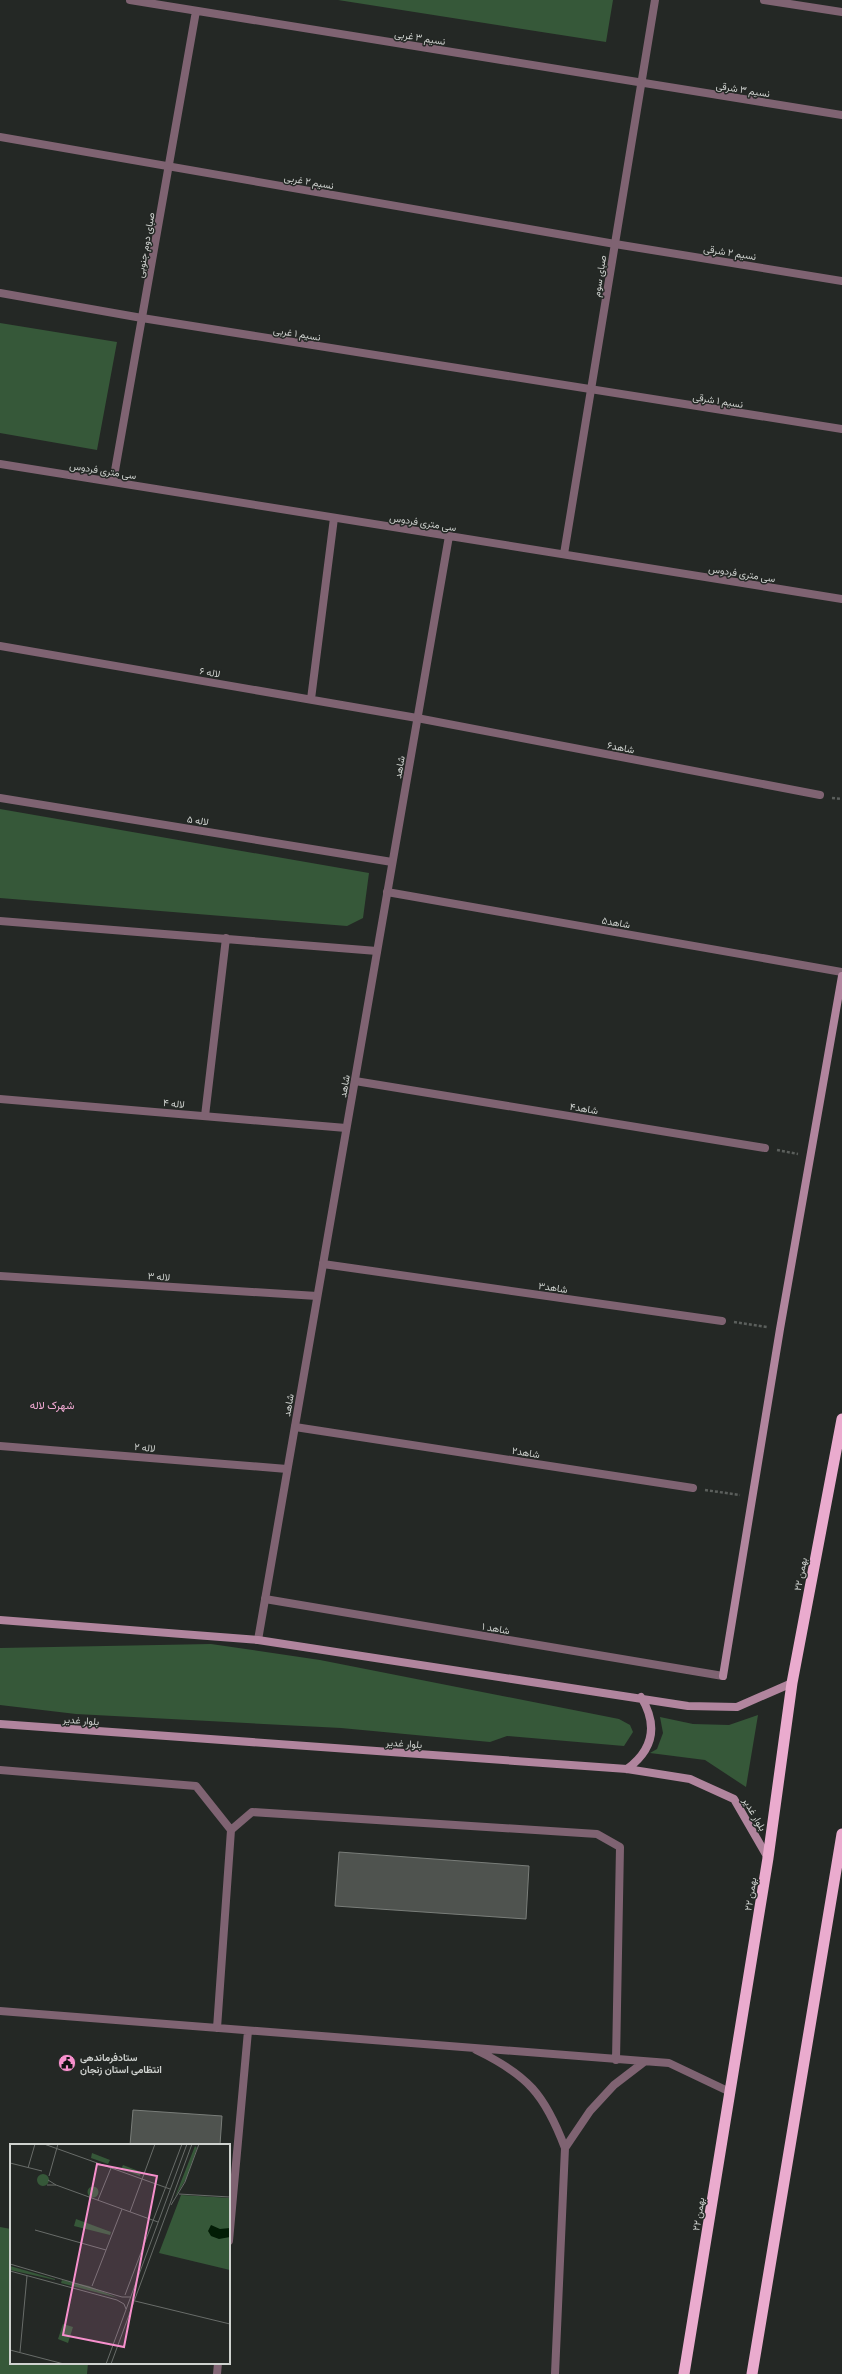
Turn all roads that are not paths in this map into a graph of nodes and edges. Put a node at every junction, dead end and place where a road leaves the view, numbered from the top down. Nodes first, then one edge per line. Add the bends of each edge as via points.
1 (130, 0) edge
2 (655, 0) edge
3 (764, 0) edge
4 (196, 11) junction
5 (842, 12) edge
6 (641, 82) junction
7 (842, 115) edge
8 (0, 137) edge
9 (168, 167) junction
10 (615, 244) junction
11 (842, 281) edge
12 (0, 293) edge
13 (142, 318) junction
14 (591, 390) junction
15 (842, 429) edge
16 (0, 464) edge
17 (113, 482) junction
18 (334, 518) junction
19 (449, 536) junction
20 (564, 554) junction
21 (842, 599) edge
22 (0, 646) edge
23 (311, 699) junction
24 (417, 718) junction
25 (820, 795) dead end
26 (0, 798) edge
27 (392, 862) junction
28 (387, 892) junction
29 (0, 921) edge
30 (226, 938) junction
31 (377, 951) junction
32 (842, 972) edge
33 (842, 976) edge
34 (355, 1081) junction
35 (0, 1099) edge
36 (205, 1116) junction
37 (346, 1128) junction
38 (765, 1148) road end
39 (323, 1264) junction
40 (0, 1276) edge
41 (317, 1296) junction
42 (722, 1321) road end
43 (842, 1419) edge
44 (295, 1427) junction
45 (0, 1446) edge
46 (288, 1469) junction
47 (693, 1488) road end
48 (265, 1599) junction
49 (0, 1620) edge
50 (258, 1640) junction
51 (723, 1676) joint
52 (792, 1683) junction
53 (641, 1697) junction
54 (0, 1724) edge
55 (627, 1769) junction
56 (0, 1770) edge
57 (231, 1830) junction
58 (842, 1834) edge
59 (768, 1858) junction
60 (0, 2011) edge
61 (217, 2028) junction
62 (248, 2030) junction
63 (472, 2048) junction
64 (616, 2060) junction
65 (644, 2062) junction
66 (730, 2092) junction
67 (565, 2148) junction
68 (230, 2230) edge
69 (218, 2364) edge
70 (217, 2374) edge
71 (555, 2374) edge
72 (684, 2374) edge
73 (752, 2374) edge

1 - 4 street, نسیم ۳ غربی
2 - 6 street, صبای سوم
3 - 5 street
4 - 6 street, نسیم ۳ غربی
4 - 9 street, صبای دوم جنوبی
6 - 7 street, نسیم ۳ شرقی
6 - 10 street, صبای سوم
8 - 9 street, نسیم ۲ غربی
9 - 10 street, نسیم ۲ غربی
9 - 13 street, صبای دوم جنوبی
10 - 11 street, نسیم ۲ شرقی
10 - 14 street, صبای سوم
12 - 13 street, نسیم ۱ غربی
13 - 14 street, نسیم ۱ غربی
13 - 17 street, صبای دوم جنوبی
14 - 15 street, نسیم ۱ شرقی
14 - 20 street, صبای سوم
16 - 17 street, سی متری فردوس
17 - 18 street, سی متری فردوس
18 - 19 street, سی متری فردوس
18 - 23 street
19 - 20 street, سی متری فردوس
19 - 24 street, شاهد
20 - 21 street, سی متری فردوس
22 - 23 street, لاله ۶
23 - 24 street, لاله ۶
24 - 25 street, شاهد۶
24 - 27 street, شاهد
26 - 27 street, لاله ۵
27 - 28 street, شاهد
28 - 31 street, شاهد
28 - 32 street, شاهد۵
29 - 30 street
30 - 31 street
30 - 36 street
31 - 34 street, شاهد
33 - 51 main road
34 - 37 street, شاهد
34 - 38 street, شاهد۴
35 - 36 street, لاله ۴
36 - 37 street, لاله ۴
37 - 39 street, شاهد
39 - 41 street, شاهد
39 - 42 street, شاهد۳
40 - 41 street, لاله ۳
41 - 44 street, شاهد
43 - 52 highway, ۲۲ بهمن
44 - 46 street, شاهد
44 - 47 street, شاهد۲
45 - 46 street, لاله ۲
46 - 48 street, شاهد
48 - 50 street, شاهد
48 - 51 street, شاهد ۱
49 - 50 main road
50 - 53 main road
52 - 53 main road via 738,1707 688,1706
52 - 59 highway, ۲۲ بهمن
53 - 55 main road via 650,1716 651,1736 638,1761
54 - 55 main road, بلوار غدیر
55 - 59 main road, بلوار غدیر via 690,1779 734,1799
56 - 57 street via 196,1786
57 - 61 street
57 - 64 street via 252,1812 597,1834 620,1847
58 - 73 highway
59 - 66 highway, ۲۲ بهمن
60 - 61 street
61 - 62 street
62 - 63 street
62 - 68 street
63 - 64 street
63 - 67 street via 502,2063 527,2081 553,2117
64 - 65 street
65 - 66 street via 669,2063
65 - 67 street via 614,2084
66 - 72 highway, ۲۲ بهمن
67 - 71 street
69 - 70 street

